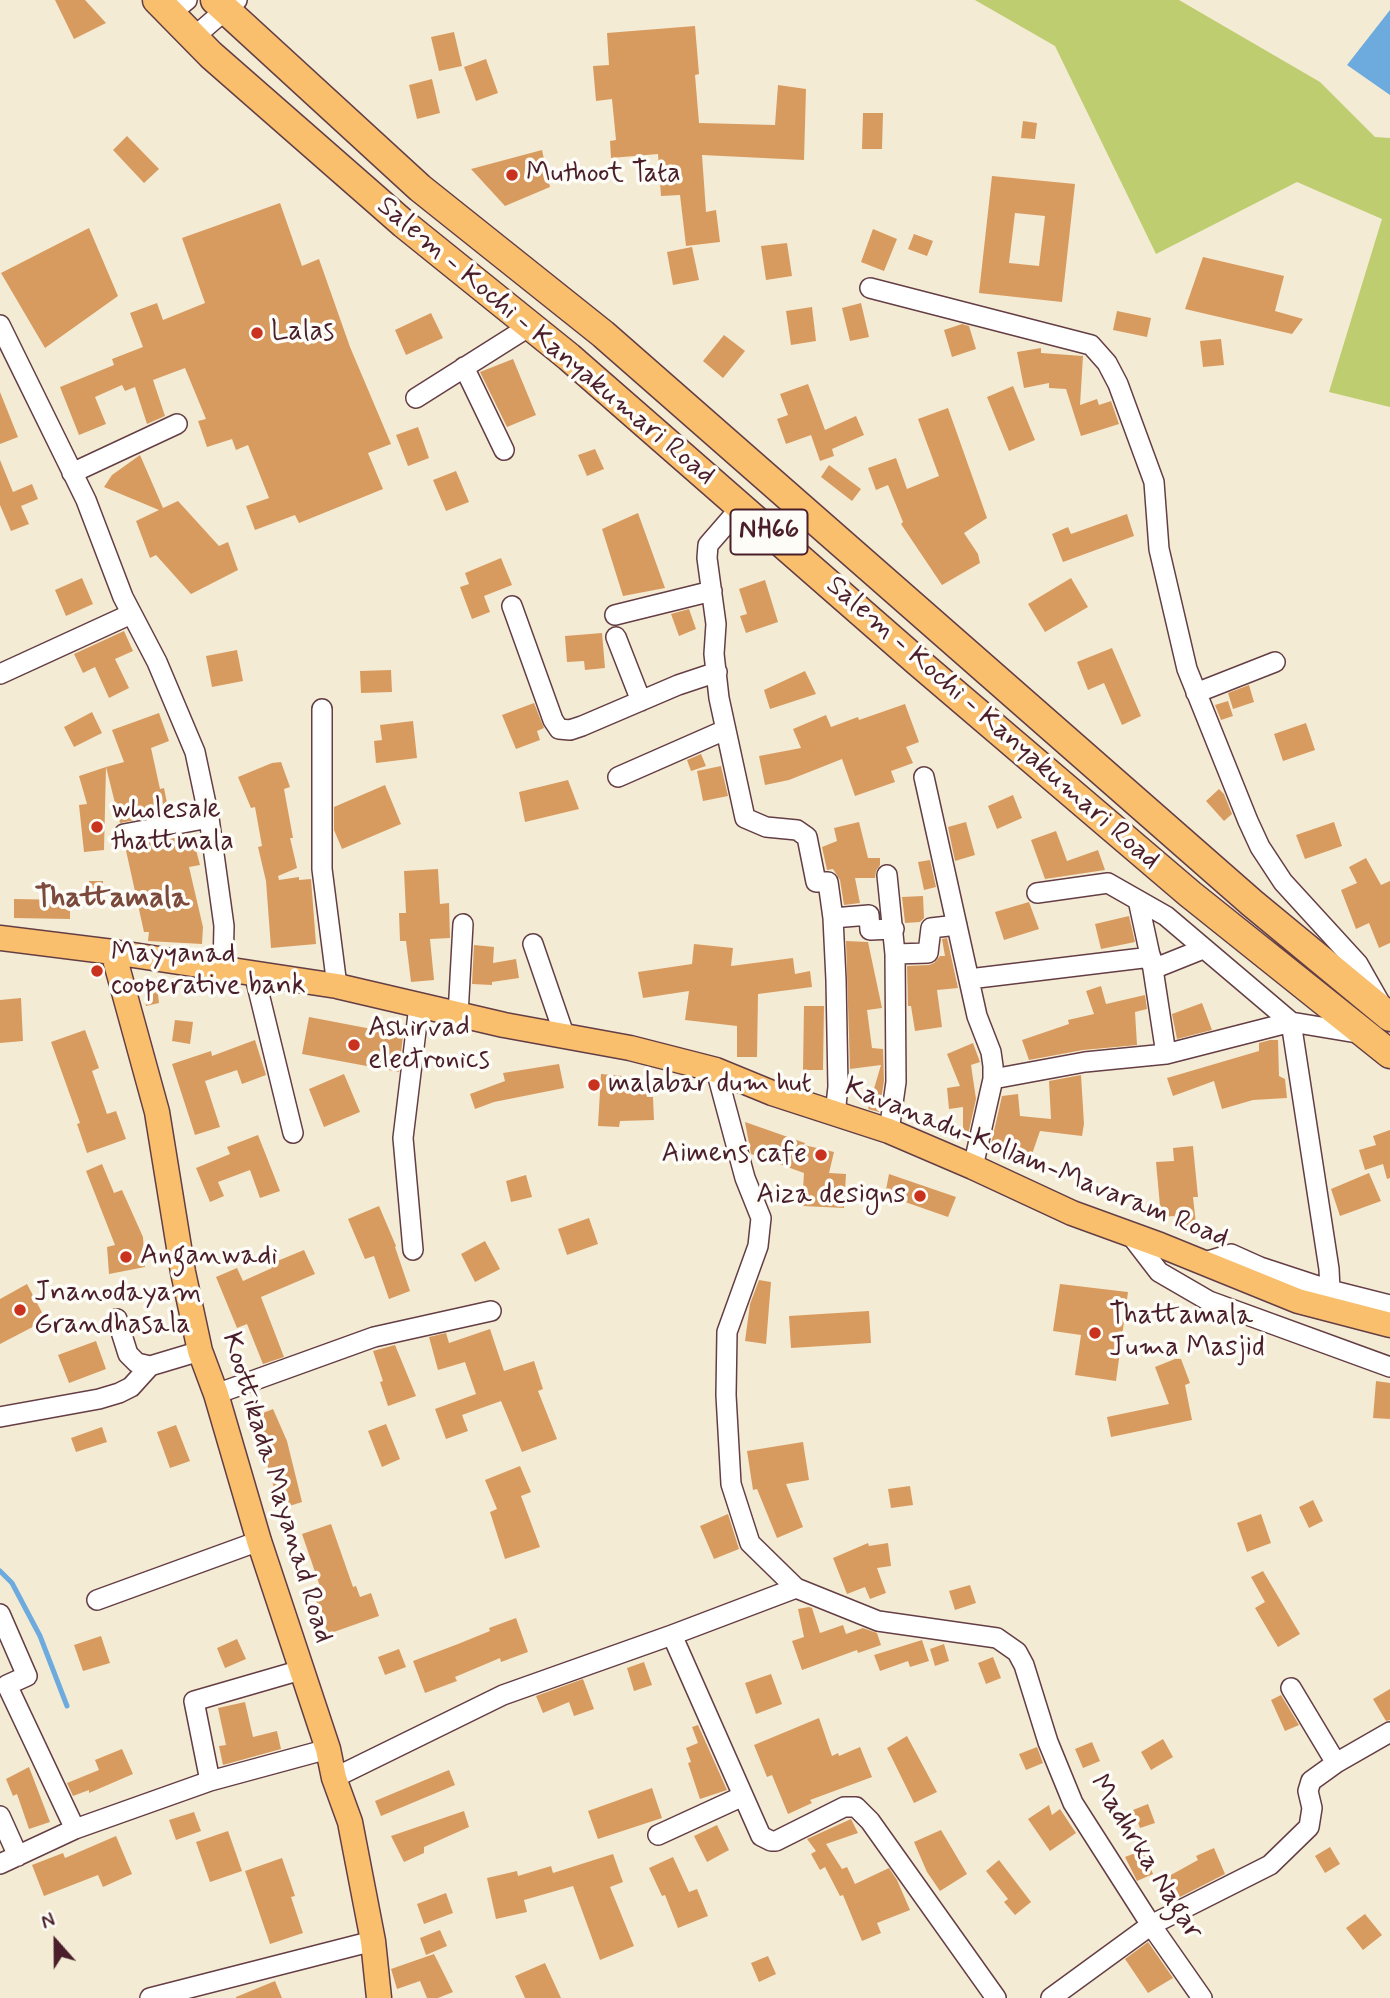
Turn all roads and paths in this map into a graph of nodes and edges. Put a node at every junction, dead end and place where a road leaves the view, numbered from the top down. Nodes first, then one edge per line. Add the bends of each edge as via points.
1 (226, 3) edge
2 (172, 5) edge
3 (194, 37) junction
4 (870, 288) dead end
5 (530, 326) junction
6 (3, 336) edge
7 (464, 366) junction
8 (416, 398) dead end
9 (177, 424) dead end
10 (505, 450) dead end
11 (72, 473) junction
12 (741, 507) junction
13 (712, 591) junction
14 (512, 606) dead end
15 (131, 614) junction
16 (615, 615) dead end
17 (616, 637) dead end
18 (1275, 662) dead end
19 (717, 673) junction
20 (0, 674) edge
21 (1196, 692) junction
22 (641, 701) junction
23 (322, 709) dead end
24 (725, 730) junction
25 (618, 777) dead end
26 (924, 777) dead end
27 (209, 818) junction
28 (124, 834) dead end
29 (887, 875) dead end
30 (1037, 893) dead end
31 (1138, 900) junction
32 (833, 918) junction
33 (463, 924) dead end
34 (957, 925) junction
35 (894, 929) junction
36 (0, 938) edge
37 (533, 944) dead end
38 (1203, 949) junction
39 (113, 951) junction
40 (895, 954) junction
41 (1152, 963) junction
42 (223, 969) junction
43 (254, 973) junction
44 (969, 979) junction
45 (337, 986) junction
46 (419, 1006) junction
47 (458, 1015) junction
48 (1388, 1016) edge
49 (1291, 1023) junction
50 (1365, 1034) junction
51 (565, 1037) junction
52 (1166, 1054) junction
53 (1390, 1054) edge
54 (716, 1070) junction
55 (993, 1079) junction
56 (835, 1114) junction
57 (889, 1131) junction
58 (293, 1133) dead end
59 (974, 1167) junction
60 (1129, 1233) junction
61 (413, 1250) dead end
62 (1201, 1263) junction
63 (1330, 1290) junction
64 (1390, 1305) edge
65 (491, 1311) dead end
66 (117, 1319) dead end
67 (1390, 1325) edge
68 (200, 1351) junction
69 (150, 1366) junction
70 (1390, 1367) edge
71 (216, 1394) junction
72 (0, 1417) edge
73 (259, 1541) junction
74 (796, 1588) junction
75 (97, 1600) dead end
76 (0, 1614) edge
77 (672, 1635) junction
78 (301, 1670) junction
79 (4, 1686) edge
80 (1291, 1688) dead end
81 (1390, 1732) edge
82 (328, 1749) junction
83 (1336, 1763) junction
84 (334, 1779) junction
85 (210, 1781) junction
86 (743, 1796) junction
87 (0, 1816) edge
88 (75, 1829) junction
89 (658, 1835) dead end
90 (9, 1860) edge
91 (1151, 1925) junction
92 (373, 1941) junction
93 (177, 1995) edge
94 (150, 1998) edge
95 (379, 1998) edge
96 (996, 1998) edge
97 (1051, 1998) edge
98 (1202, 1998) edge

1 - 3 street
1 - 48 highway, Salem - Kochi - Kanyakumari Road / NH66 via 420,188 603,334 1241,894
2 - 3 highway, Salem - Kochi - Kanyakumari Road / NH66
3 - 5 highway, Salem - Kochi - Kanyakumari Road / NH66 via 404,223
4 - 21 street via 1091,345 1107,363 1154,482 1159,549 1186,668
5 - 7 street
5 - 12 highway, Salem - Kochi - Kanyakumari Road / NH66
6 - 11 street
7 - 8 street
7 - 10 street
9 - 11 street
11 - 15 street
12 - 13 street via 708,545
12 - 50 highway, Salem - Kochi - Kanyakumari Road / NH66 via 1190,894
13 - 16 street
13 - 19 street
14 - 22 street via 559,729 582,726
15 - 20 street
15 - 27 street via 195,752
17 - 22 street
18 - 21 street
19 - 22 street
19 - 24 street
21 - 48 street via 1260,847 1283,882 1358,964
23 - 45 street via 322,869
24 - 25 street
24 - 32 street via 745,818 766,827 797,830 807,837 816,882 828,882
26 - 34 street
27 - 28 street
27 - 42 street via 224,926
29 - 35 street
30 - 31 street via 1108,883
31 - 38 street via 1166,916
31 - 41 street
32 - 35 street via 869,915 870,930
32 - 56 street
33 - 47 street
34 - 40 street via 931,928 928,953
34 - 44 street
35 - 40 street
36 - 39 main road, Kavanadu-Kollam-Mavaram Road
37 - 51 street
38 - 41 street
38 - 49 street
39 - 42 main road, Kavanadu-Kollam-Mavaram Road
39 - 68 main road, Koottikada Mayanad Road via 157,1112
40 - 57 street via 897,1082
41 - 44 street
41 - 52 street
42 - 43 main road, Kavanadu-Kollam-Mavaram Road
43 - 45 main road, Kavanadu-Kollam-Mavaram Road
43 - 58 street
44 - 55 street via 991,1052
45 - 46 main road, Kavanadu-Kollam-Mavaram Road
46 - 47 main road, Kavanadu-Kollam-Mavaram Road
46 - 61 street via 403,1138
47 - 51 main road, Kavanadu-Kollam-Mavaram Road
49 - 50 street
49 - 52 street
49 - 63 street
50 - 53 highway, Salem - Kochi - Kanyakumari Road / NH66
51 - 54 main road, Kavanadu-Kollam-Mavaram Road
52 - 55 street via 1085,1062
54 - 56 main road, Kavanadu-Kollam-Mavaram Road
54 - 74 street via 761,1219 758,1246 727,1332 732,1484 750,1543
55 - 59 street
56 - 57 main road, Kavanadu-Kollam-Mavaram Road
57 - 59 main road, Kavanadu-Kollam-Mavaram Road
59 - 60 main road, Kavanadu-Kollam-Mavaram Road via 1072,1213
60 - 62 main road, Kavanadu-Kollam-Mavaram Road
60 - 70 street via 1159,1272 1209,1301
62 - 63 street via 1231,1254
62 - 67 main road, Kavanadu-Kollam-Mavaram Road via 1298,1301
63 - 64 street
65 - 71 street via 374,1337
66 - 69 street via 128,1354 137,1363
68 - 69 street
68 - 71 main road, Koottikada Mayanad Road
69 - 72 street via 119,1393
71 - 73 main road, Koottikada Mayanad Road
73 - 75 street
73 - 78 main road, Koottikada Mayanad Road
74 - 77 street
74 - 91 street, Madhrka Nagar via 878,1621 997,1637 1017,1652 1073,1803
76 - 79 street via 27,1676
77 - 84 street via 503,1695
77 - 86 street
78 - 82 main road, Koottikada Mayanad Road
78 - 85 street via 194,1701
79 - 88 street
80 - 83 street
81 - 83 street
82 - 84 main road, Koottikada Mayanad Road
82 - 85 street
83 - 91 street via 1311,1781 1309,1827 1270,1865
84 - 92 main road, Koottikada Mayanad Road via 350,1822
85 - 88 street
86 - 89 street
86 - 96 street via 761,1836 771,1841 844,1807 856,1807
87 - 90 street
88 - 90 street
91 - 97 street
91 - 98 street, Madhrka Nagar
92 - 93 street
92 - 95 main road, Koottikada Mayanad Road
93 - 94 street

